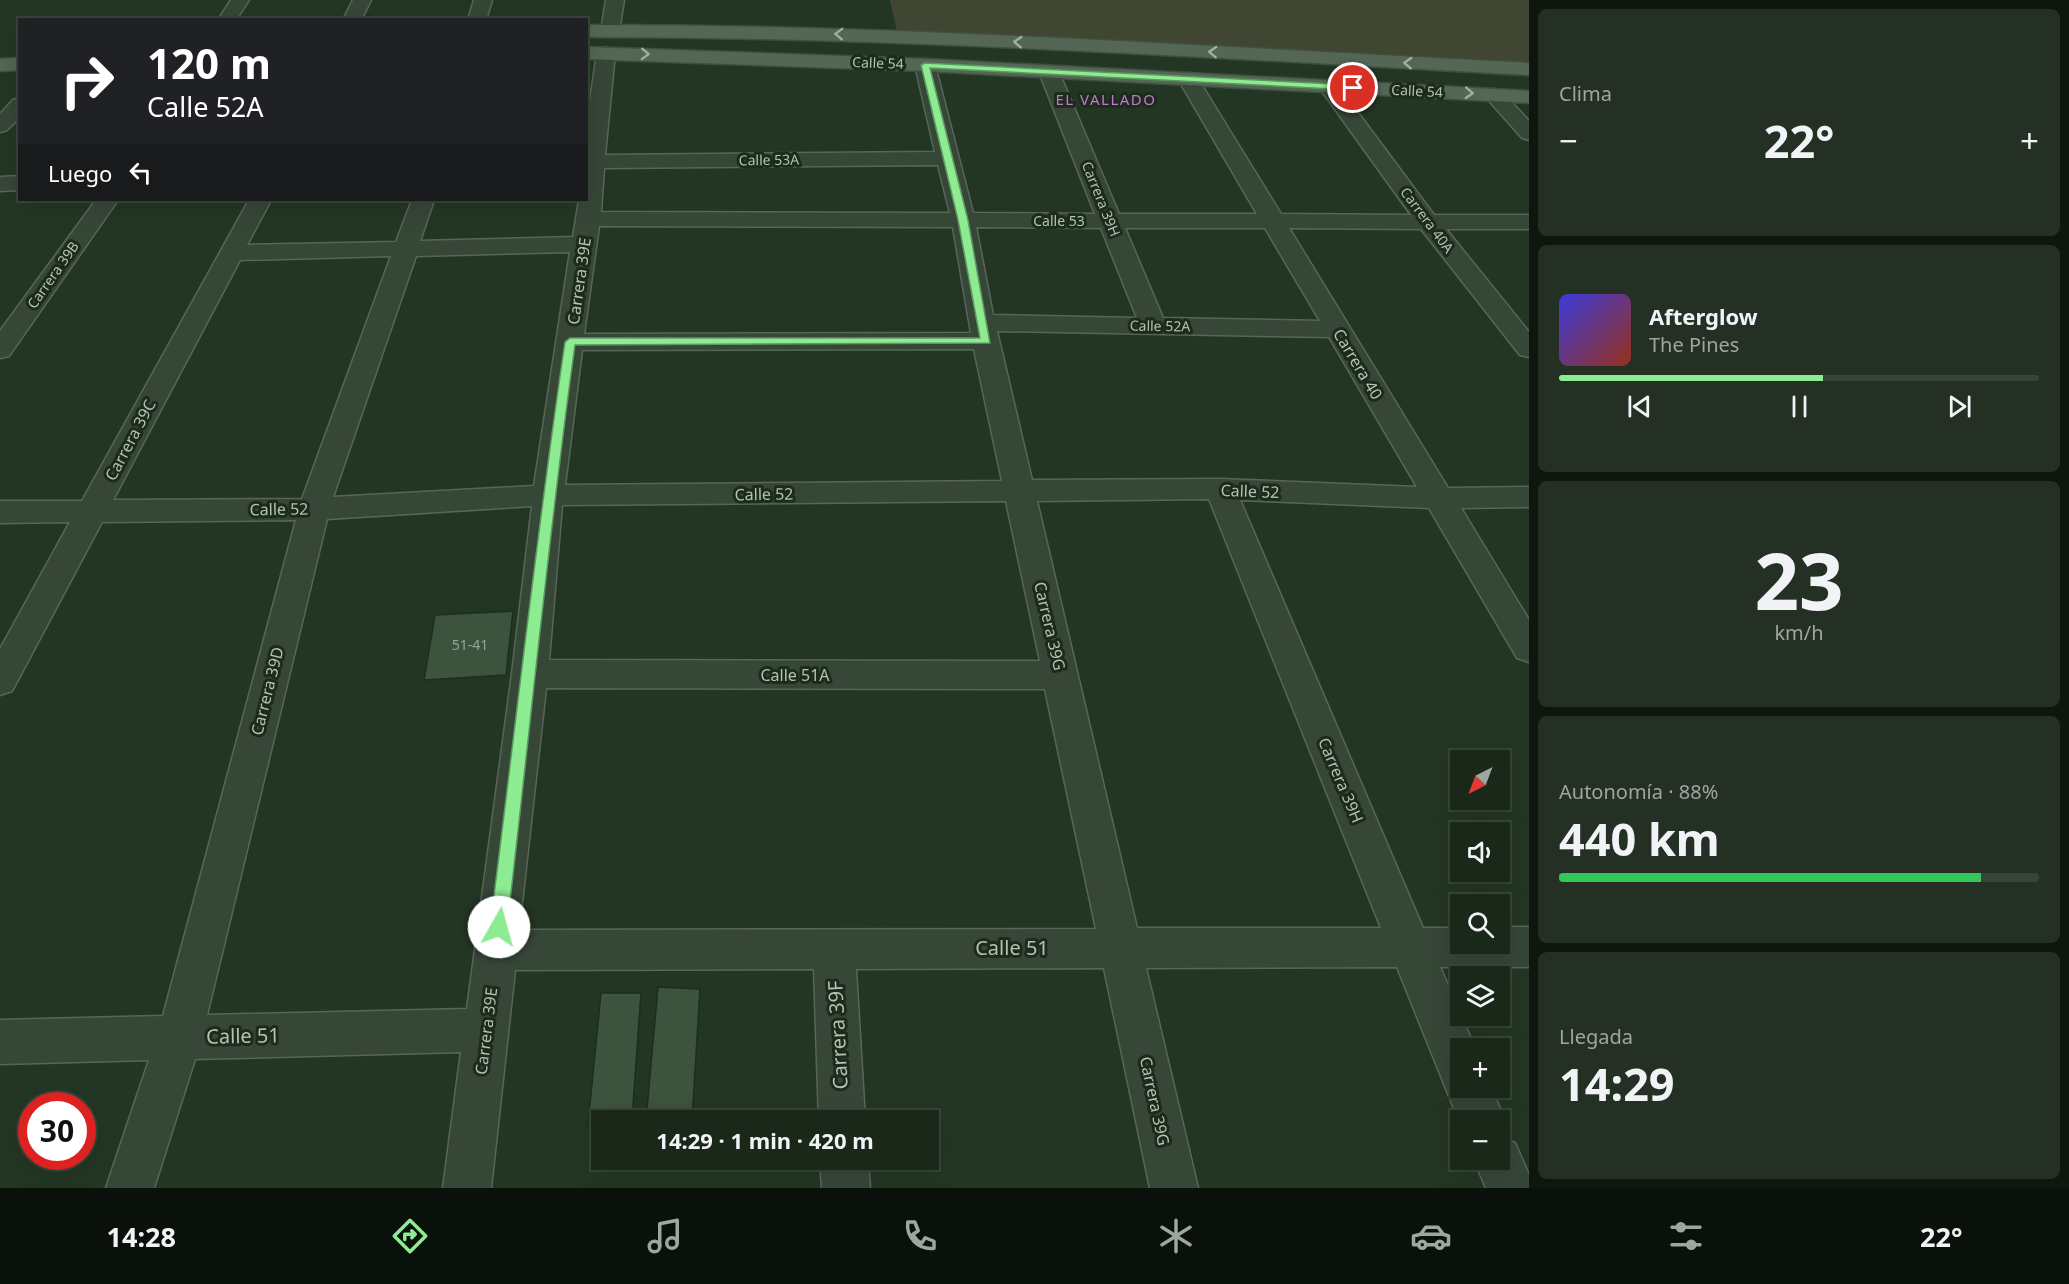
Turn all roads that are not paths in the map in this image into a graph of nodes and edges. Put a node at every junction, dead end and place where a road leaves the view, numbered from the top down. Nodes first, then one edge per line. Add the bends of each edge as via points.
1 (240, 0) edge
2 (362, 0) edge
3 (483, 0) edge
4 (615, 0) edge
5 (227, 18) edge
6 (353, 18) edge
7 (478, 18) edge
8 (597, 42) edge
9 (18, 64) edge
10 (0, 65) edge
11 (925, 65) junction
12 (1529, 69) edge
13 (1049, 72) junction
14 (1188, 79) junction
15 (1329, 87) junction
16 (1494, 95) junction
17 (1529, 97) edge
18 (18, 106) edge
19 (0, 126) edge
20 (1529, 134) edge
21 (946, 158) junction
22 (593, 162) junction
23 (18, 183) edge
24 (0, 184) edge
25 (106, 201) edge
26 (259, 201) edge
27 (423, 201) edge
28 (963, 220) junction
29 (1110, 221) junction
30 (1272, 221) junction
31 (1427, 221) junction
32 (1529, 222) edge
33 (586, 232) junction
34 (405, 250) junction
35 (232, 253) junction
36 (1152, 326) junction
37 (1337, 328) junction
38 (984, 332) junction
39 (570, 342) junction
40 (1529, 349) edge
41 (0, 350) edge
42 (1220, 489) junction
43 (1019, 491) junction
44 (548, 495) junction
45 (1529, 497) edge
46 (1438, 498) junction
47 (314, 509) junction
48 (93, 511) junction
49 (0, 512) edge
50 (1529, 649) edge
51 (530, 674) junction
52 (1061, 675) junction
53 (0, 681) edge
54 (1121, 947) junction
55 (1410, 947) junction
56 (1529, 947) edge
57 (834, 949) junction
58 (496, 950) junction
59 (486, 1030) junction
60 (179, 1038) junction
61 (0, 1042) edge
62 (1450, 1043) edge
63 (842, 1110) edge
64 (845, 1170) edge
65 (1502, 1170) edge
66 (130, 1188) edge
67 (467, 1188) edge
68 (846, 1188) edge
69 (1174, 1188) edge
70 (1510, 1188) edge

1 - 5 street
2 - 6 street
3 - 7 street
4 - 8 street, Carrera 39E
8 -> 11 main road, Calle 54
12 -> 8 main road, Calle 54 via 898,36
8 - 22 street, Carrera 39E
9 - 10 main road
11 - 13 main road, Calle 54
11 - 21 street, Carrera 39G
13 - 14 main road, Calle 54
13 - 29 street, Carrera 39H
14 - 15 main road, Calle 54
14 - 30 street, Carrera 40
15 -> 16 main road, Calle 54
15 - 31 street, Carrera 40A
16 - 17 main road, Calle 54
16 - 20 street
18 - 19 street
21 - 22 street, Calle 53A
21 - 28 street, Carrera 39G
22 - 33 street, Carrera 39E
23 - 24 street
25 - 41 street, Carrera 39B
26 - 35 street, Carrera 39C
27 - 34 street, Carrera 39D
28 - 29 street, Calle 53
28 - 33 street, Calle 53
28 - 38 street, Carrera 39G
29 - 30 street, Calle 53
29 - 36 street, Carrera 39H
30 - 31 street, Calle 53
30 - 37 street, Carrera 40
31 - 32 street, Calle 53
31 - 40 street, Carrera 40A
33 - 34 street, Calle 53
33 - 39 street, Carrera 39E
34 - 35 street, Calle 53
34 - 47 street, Carrera 39D
35 - 48 street, Carrera 39C
36 - 37 street, Calle 52A
36 - 38 street, Calle 52A
37 - 46 street, Carrera 40
38 - 39 street, Calle 52A
38 - 43 street, Carrera 39G
39 - 44 street, Carrera 39E
42 - 43 street, Calle 52
42 - 46 street, Calle 52
42 - 55 street, Carrera 39H
43 - 44 street, Calle 52
43 - 52 street, Carrera 39G
44 - 47 street, Calle 52
44 - 51 street, Carrera 39E
45 - 46 street, Calle 52
46 - 50 street, Carrera 40
47 - 48 street, Calle 52
47 - 60 street, Carrera 39D
48 - 49 street, Calle 52
48 - 53 street, Carrera 39C
51 - 52 street, Calle 51A
51 - 58 street, Carrera 39E
52 - 54 street, Carrera 39G
54 - 55 street, Calle 51
54 - 57 street, Calle 51
54 - 69 street, Carrera 39G
55 - 56 street, Calle 51
55 - 62 street, Carrera 39H
57 - 58 street, Calle 51
57 - 63 street, Carrera 39F
58 - 59 street, Carrera 39E
59 - 60 street, Calle 51
59 - 67 street, Carrera 39E
60 - 61 street, Calle 51
60 - 66 street, Carrera 39D
64 - 68 street
65 - 70 street

